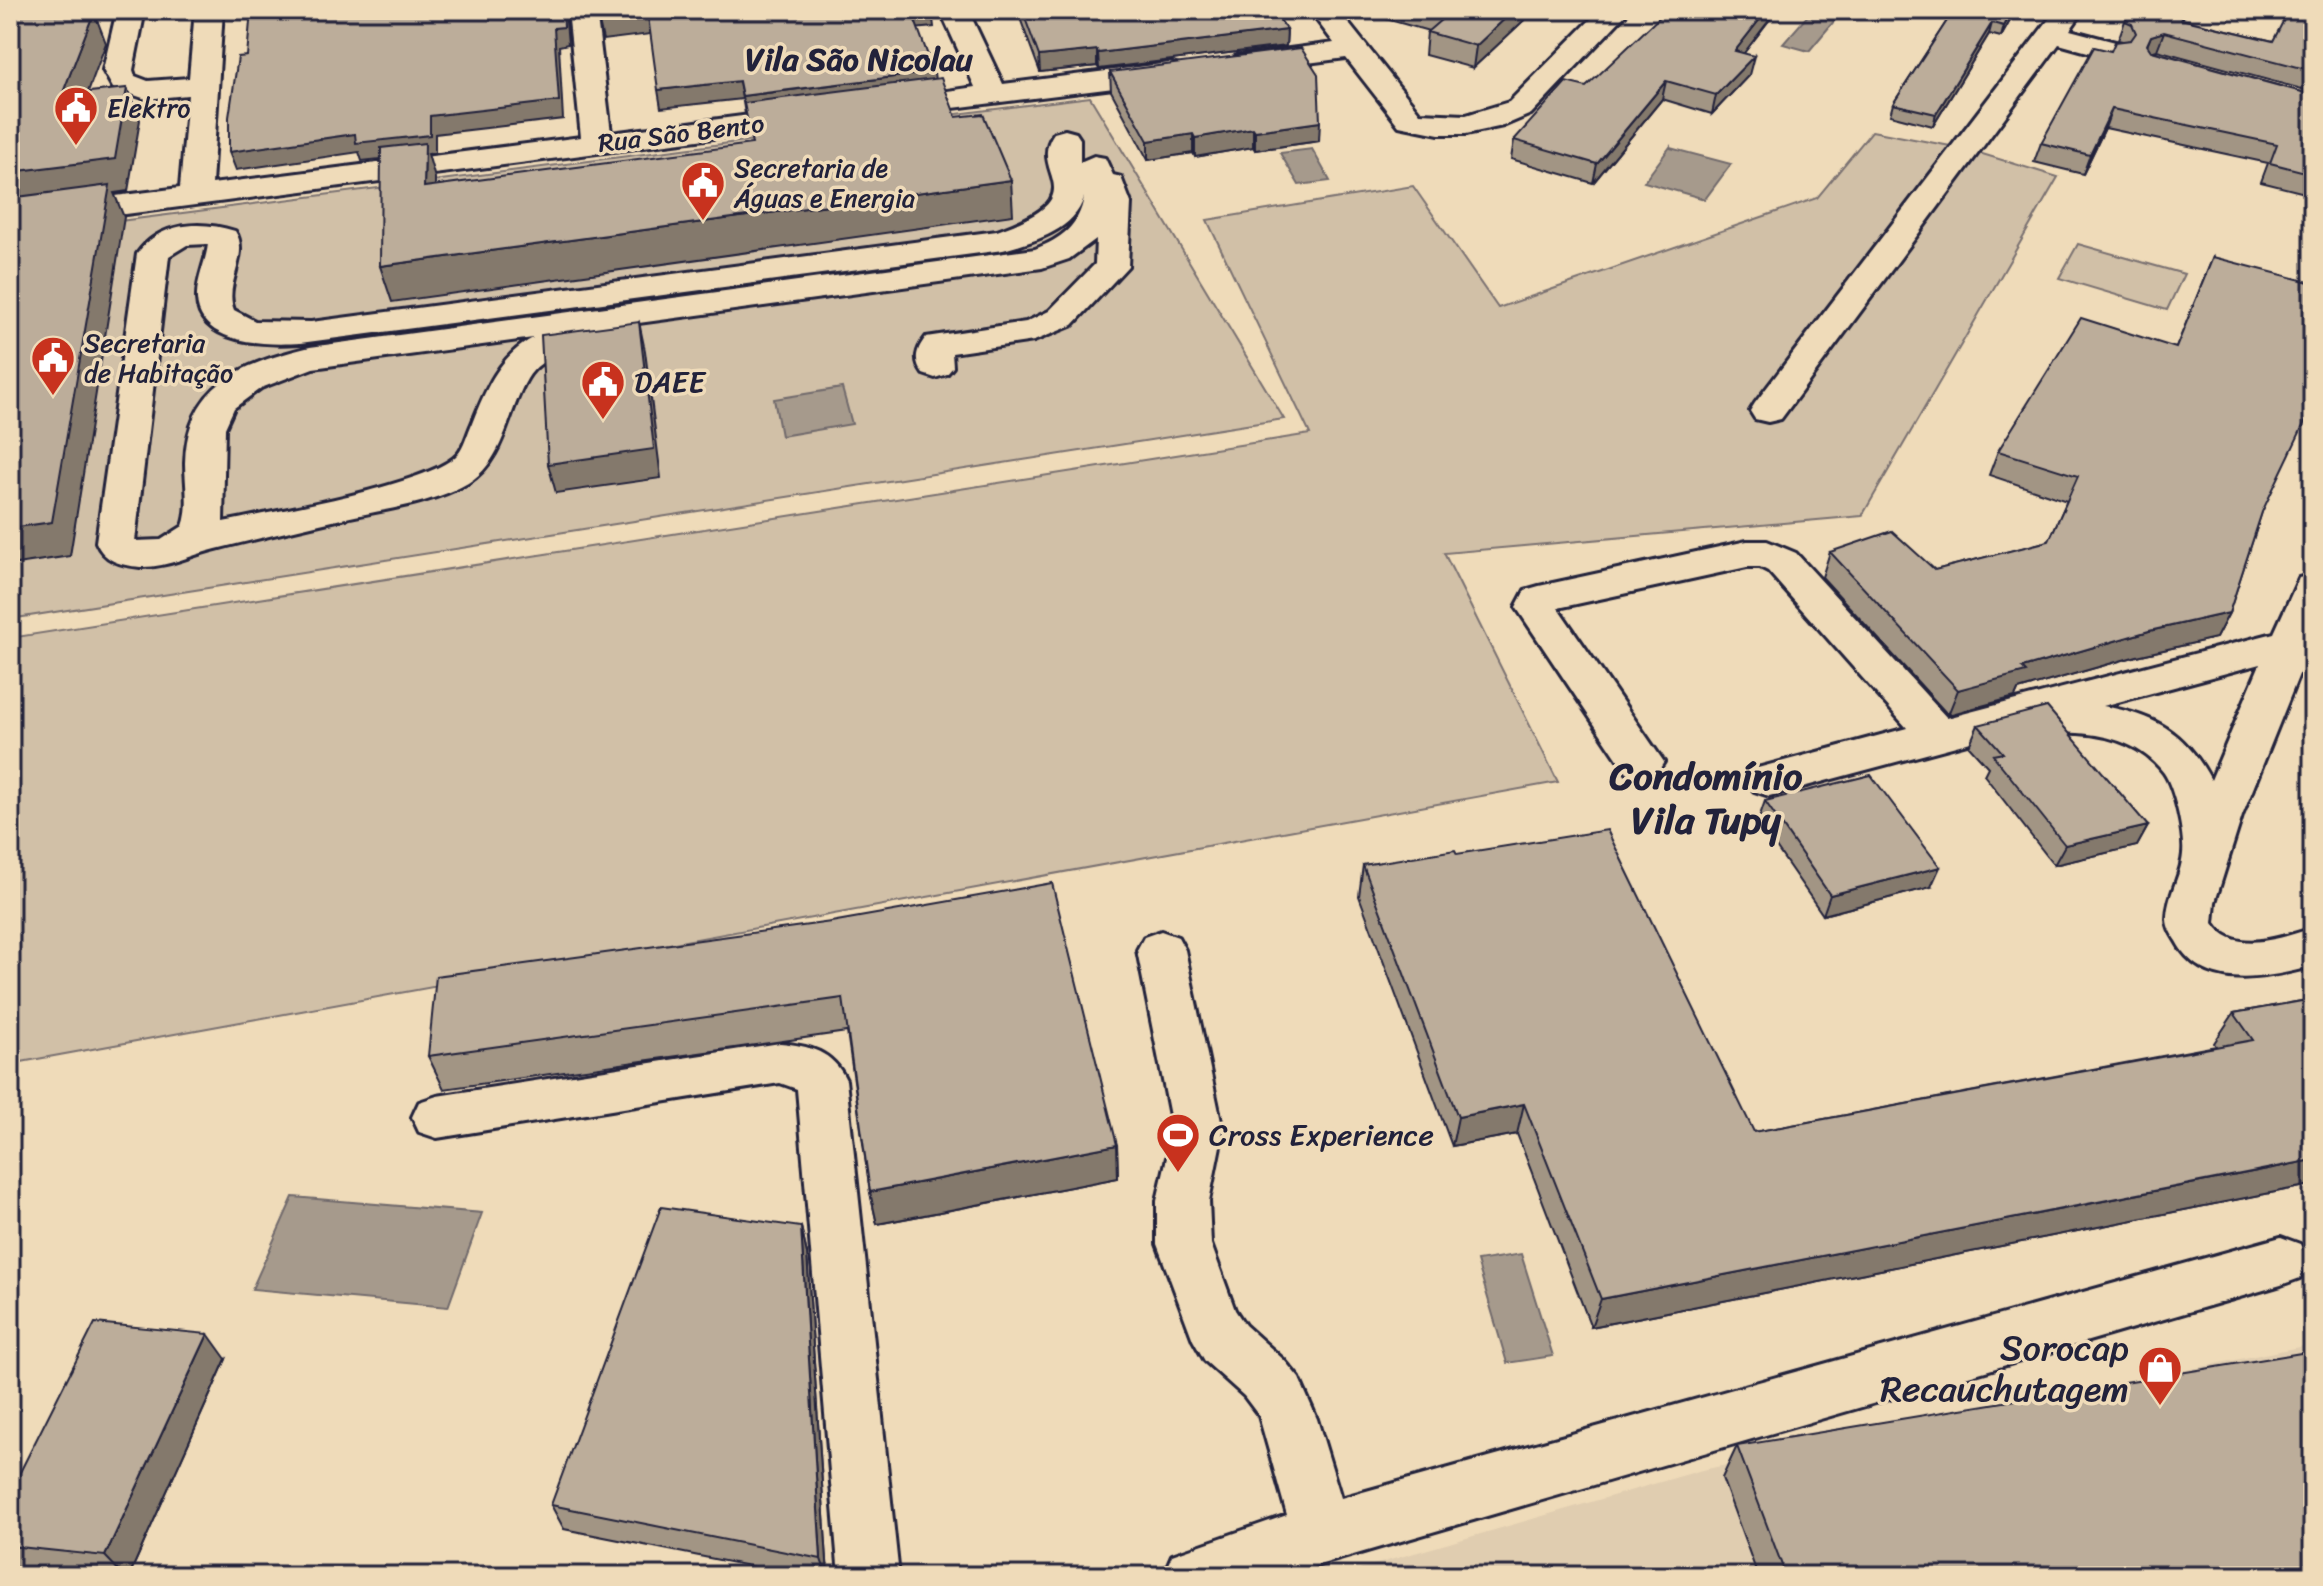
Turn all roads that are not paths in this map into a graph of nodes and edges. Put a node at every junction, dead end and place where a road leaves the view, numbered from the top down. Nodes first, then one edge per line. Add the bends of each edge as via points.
1 (131, 10) edge
2 (209, 10) edge
3 (582, 10) edge
4 (954, 10) edge
5 (1323, 10) edge
6 (1616, 10) edge
7 (2061, 22) edge
8 (1353, 49) junction
9 (2113, 50) edge
10 (205, 85) junction
11 (1028, 90) junction
12 (993, 94) junction
13 (866, 110) edge
14 (834, 114) edge
15 (597, 143) junction
16 (1074, 154) junction
17 (195, 195) junction
18 (10, 219) edge
19 (619, 316) junction
20 (249, 330) junction
21 (311, 345) junction
22 (935, 367) dead end
23 (222, 400) junction
24 (1768, 411) dead end
25 (191, 542) junction
26 (2313, 587) edge
27 (2292, 642) junction
28 (2024, 714) junction
29 (1939, 736) junction
30 (1642, 762) dead end
31 (1769, 780) dead end
32 (2205, 852) junction
33 (2313, 947) edge
34 (1161, 950) dead end
35 (437, 1117) dead end
36 (2281, 1261) dead end
37 (1322, 1533) junction
38 (869, 1576) edge
39 (1193, 1576) edge

1 - 10 street via 118,70 123,82 146,90
2 - 10 street
3 - 15 street
4 - 12 street
5 - 8 street
6 - 8 street via 1520,108 1469,125 1410,120
7 - 9 street
7 - 24 street
8 - 11 street
10 - 17 street
11 - 12 street
11 - 16 street
12 - 13 street
14 - 15 street, Rua São Bento
15 - 17 street, Rua São Bento
16 - 19 street via 1102,192 1092,223 1071,246 1042,258
16 - 21 street via 1066,206 1042,226 1003,240
16 - 22 street via 1107,176 1115,203 1114,257 1107,274 1044,328 938,344
17 - 18 street, Rua São Bento
19 - 21 street
19 - 25 street via 534,349 520,361 474,460 464,469 392,496
20 - 21 street
20 - 23 street via 273,351
20 - 25 street via 227,321 215,307 223,238 200,234 160,245 153,254 115,542 118,549 142,554
21 - 23 street
23 - 25 street via 207,426 204,521
26 - 27 street
27 - 28 street
27 - 32 street
28 - 29 street
28 - 32 street via 2108,720 2137,729 2163,746 2181,763 2198,795
29 - 30 street via 1782,562 1767,554 1747,554 1539,599 1536,607
29 - 31 street
32 - 33 street via 2189,913 2197,936 2211,949 2229,959 2263,961
34 - 37 street via 1198,1131 1183,1201 1184,1244 1212,1322 1284,1408
35 - 38 street via 780,1063 805,1066 821,1080
36 - 37 street
37 - 39 street

